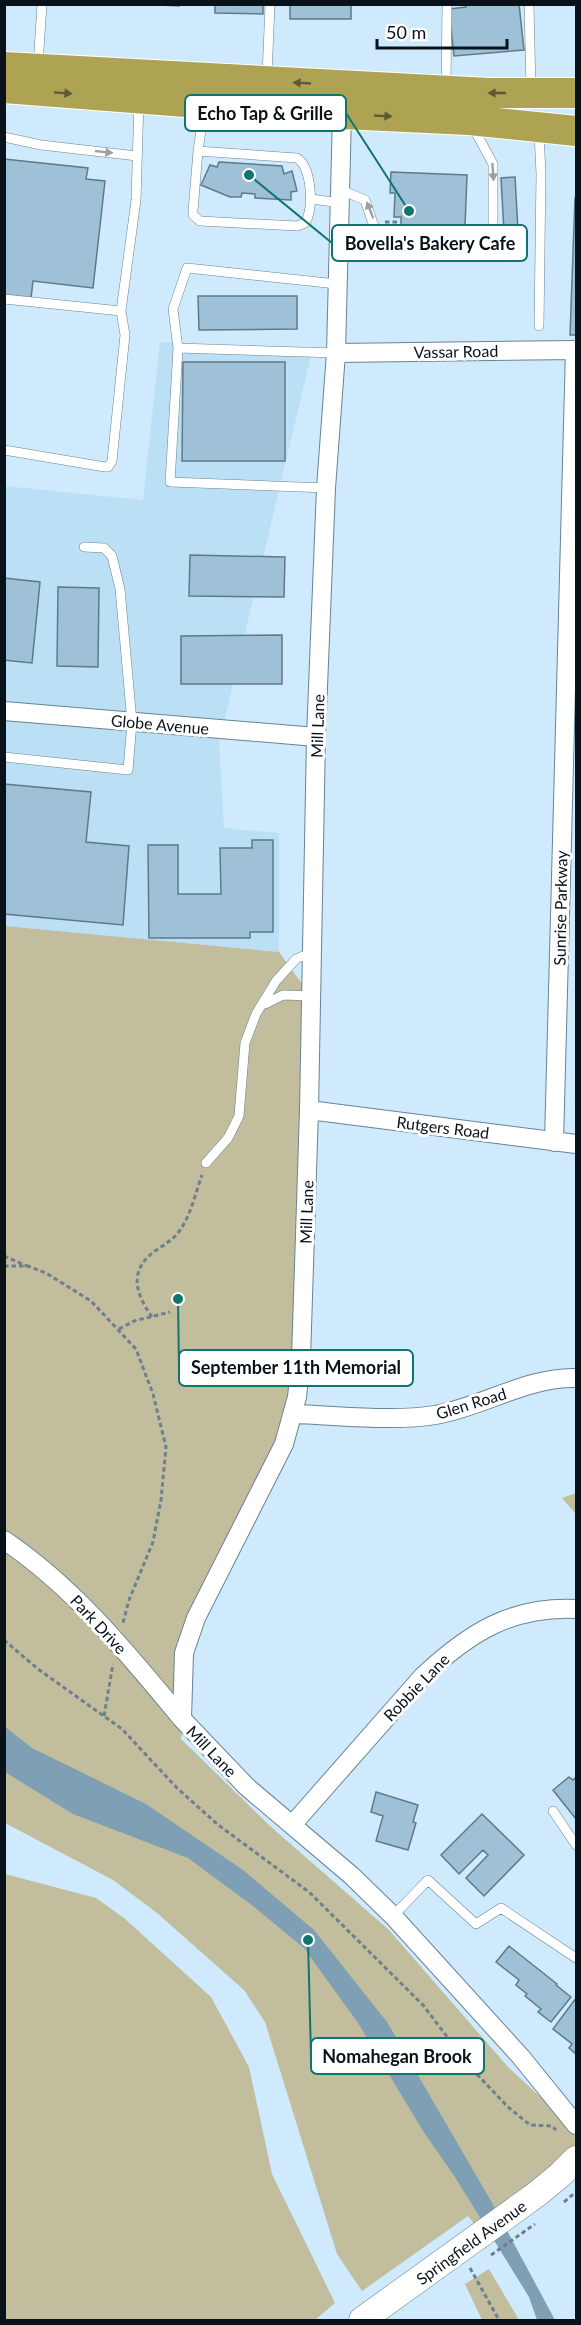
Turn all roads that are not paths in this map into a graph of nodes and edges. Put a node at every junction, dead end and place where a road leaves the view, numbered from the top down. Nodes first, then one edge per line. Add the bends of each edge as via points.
1 (42, 4) edge
2 (270, 4) edge
3 (447, 4) edge
4 (529, 4) edge
5 (4, 67) edge
6 (38, 69) junction
7 (267, 81) junction
8 (4, 88) edge
9 (446, 91) junction
10 (531, 93) junction
11 (576, 93) edge
12 (140, 99) junction
13 (205, 103) junction
14 (342, 114) junction
15 (469, 120) junction
16 (539, 127) junction
17 (576, 131) edge
18 (4, 137) edge
19 (198, 151) junction
20 (137, 156) junction
21 (341, 196) junction
22 (312, 199) junction
23 (339, 237) junction
24 (381, 247) junction
25 (337, 284) junction
26 (4, 299) edge
27 (122, 311) junction
28 (539, 326) dead end
29 (178, 348) junction
30 (576, 350) edge
31 (336, 353) junction
32 (4, 450) edge
33 (326, 488) junction
34 (84, 547) dead end
35 (4, 711) edge
36 (132, 722) junction
37 (316, 738) junction
38 (4, 757) edge
39 (312, 952) junction
40 (311, 996) junction
41 (263, 1005) junction
42 (309, 1110) junction
43 (554, 1142) junction
44 (576, 1144) edge
45 (206, 1163) road end
46 (576, 1378) edge
47 (292, 1414) junction
48 (4, 1540) edge
49 (576, 1610) edge
50 (182, 1719) junction
51 (553, 1811) dead end
52 (292, 1825) junction
53 (576, 1845) edge
54 (393, 1916) junction
55 (576, 1958) edge
56 (576, 2125) edge
57 (576, 2159) edge
58 (362, 2320) edge

1 - 6 lane
2 - 7 lane
3 - 9 lane
4 - 10 lane
5 - 6 highway
6 - 7 highway
9 -> 7 highway
8 -> 12 highway
10 -> 9 highway
10 - 11 highway
12 - 13 highway
12 - 20 lane
13 - 14 highway
13 - 19 lane
14 -> 15 highway
14 - 21 street, Mill Lane
15 - 16 highway
15 -> 24 lane via 493,164 493,257 397,253
16 - 17 highway
16 - 28 lane
18 -> 20 lane
19 - 22 lane via 297,158 304,165
19 - 22 lane via 193,215 200,221 297,226 308,219
20 - 27 lane via 136,201
21 - 22 lane
21 - 23 street, Mill Lane
24 -> 21 lane via 365,200
23 - 24 lane via 369,240
23 - 25 street, Mill Lane
25 - 29 lane via 187,268 173,309
25 - 31 street, Mill Lane
26 - 27 lane
27 - 32 lane via 125,335 110,465
29 - 31 lane
29 - 33 lane via 170,482
30 - 31 street, Vassar Road
30 - 43 street, Sunrise Parkway
31 - 33 street, Mill Lane
33 - 37 street, Mill Lane
34 - 36 lane via 104,548 112,556 120,589
35 - 36 street, Globe Avenue
36 - 37 street, Globe Avenue
36 - 38 lane via 128,770
37 - 39 street, Mill Lane
39 - 40 street, Mill Lane
39 - 41 lane via 296,959 276,981
40 - 41 lane via 283,995
40 - 42 street, Mill Lane
41 - 45 lane via 245,1043 239,1116 228,1138
42 - 43 street, Rutgers Road
42 - 47 street, Mill Lane via 301,1359
43 - 44 street, Rutgers Road
46 - 47 street, Glen Road via 520,1388 436,1415 408,1418
47 - 50 street, Mill Lane via 284,1444 196,1618 184,1653
48 - 50 street, Park Drive via 66,1589 118,1642
49 - 52 street, Robbie Lane via 557,1608 523,1613 494,1623 446,1654
50 - 52 street, Mill Lane via 248,1787
51 - 53 lane
52 - 54 street, Mill Lane
54 - 55 lane via 428,1880 476,1924 501,1908
54 - 56 street, Mill Lane via 521,2057
57 - 58 main road, Springfield Avenue via 513,2226

